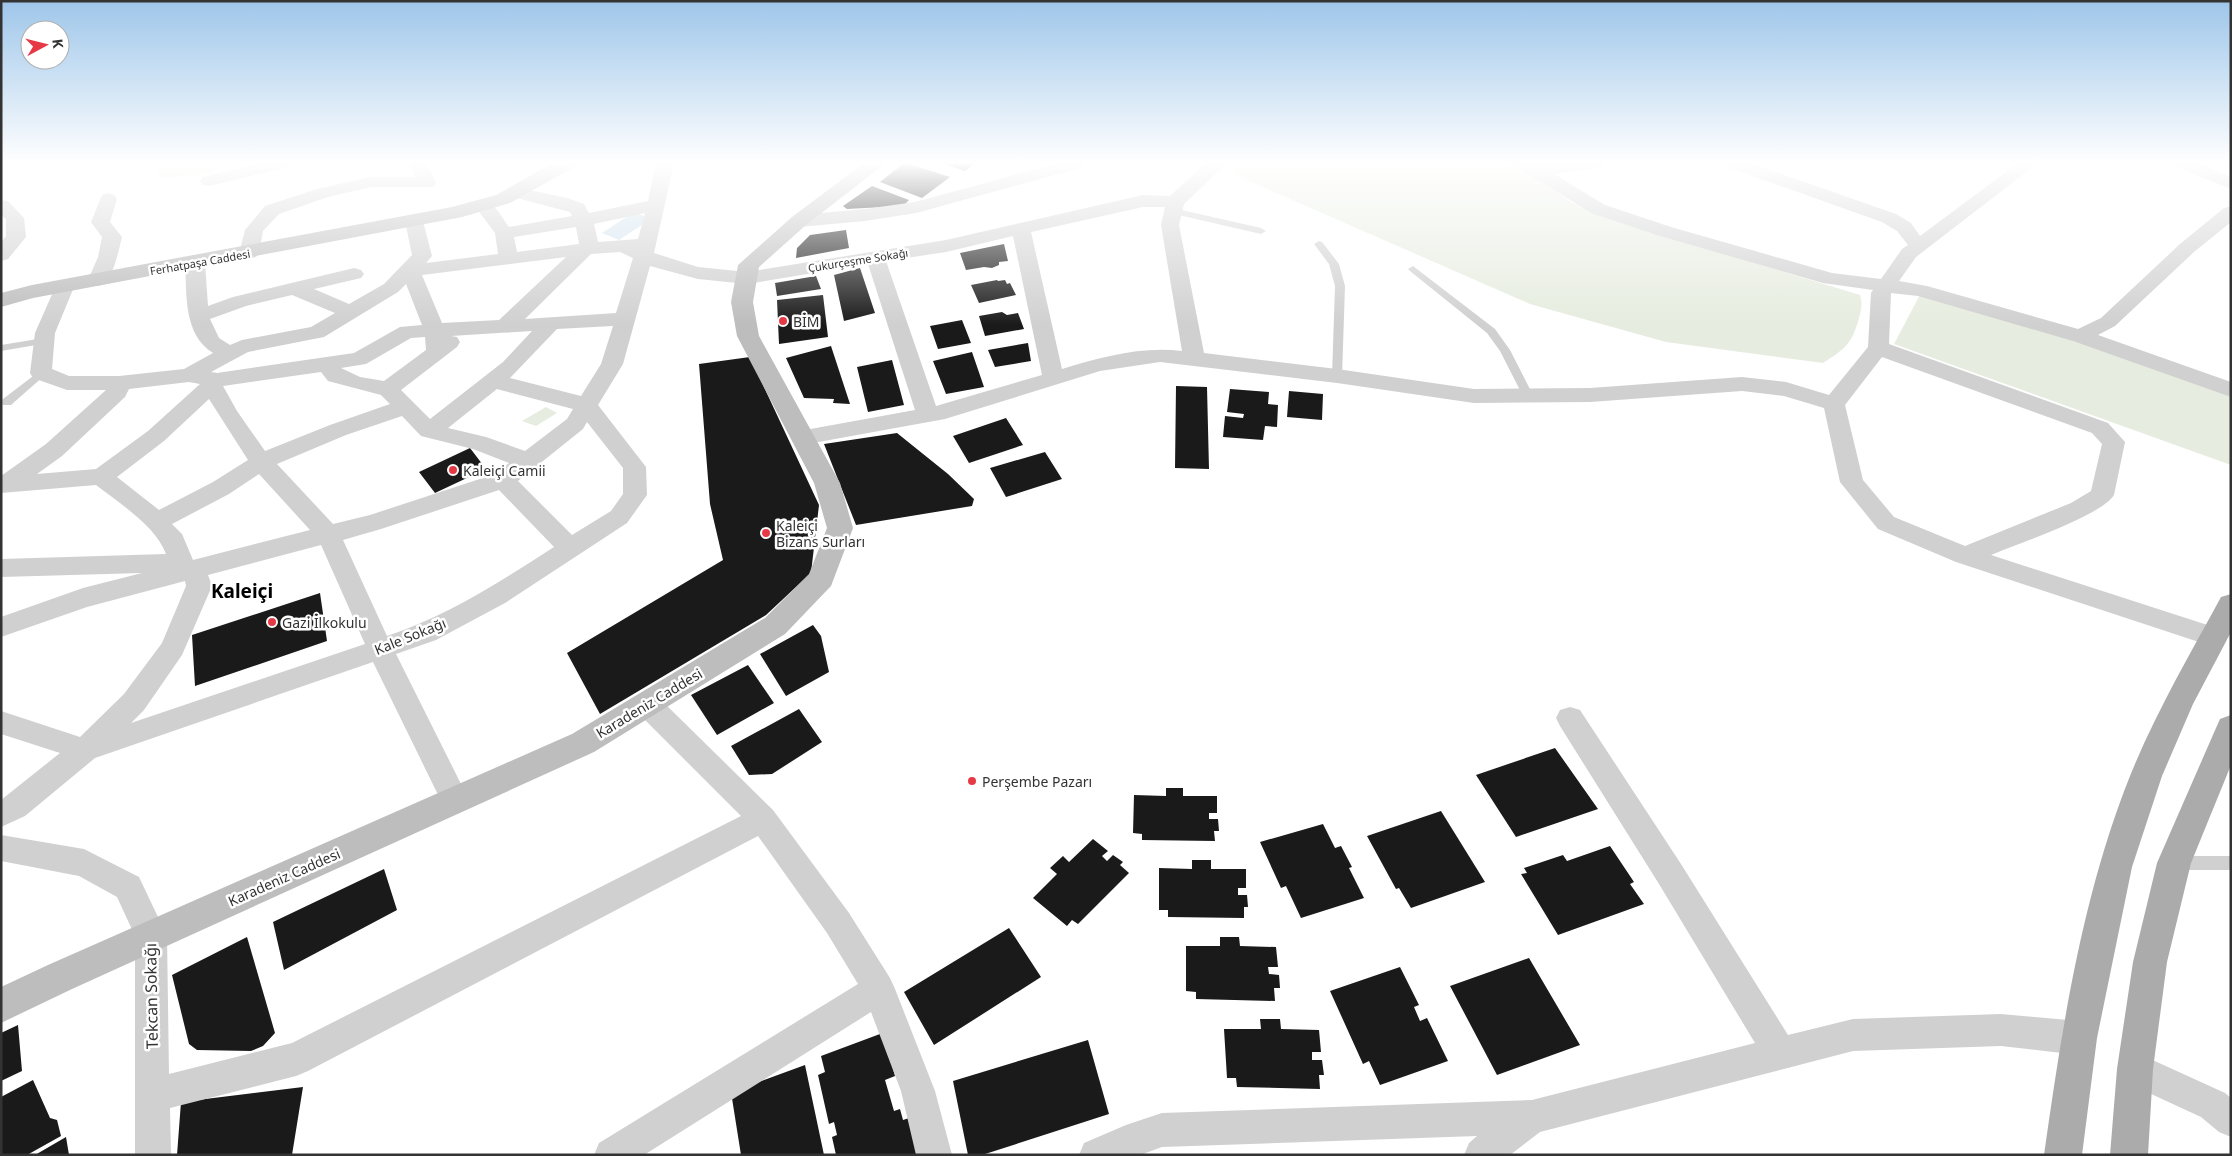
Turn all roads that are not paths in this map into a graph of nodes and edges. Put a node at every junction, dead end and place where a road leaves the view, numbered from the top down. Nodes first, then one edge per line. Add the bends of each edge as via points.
1 (14, 217) edge
2 (102, 217) edge
3 (266, 217) edge
4 (431, 217) edge
5 (491, 217) edge
6 (582, 217) edge
7 (599, 217) edge
8 (651, 217) edge
9 (804, 217) edge
10 (844, 217) edge
11 (1074, 217) edge
12 (1172, 217) edge
13 (1212, 217) edge
14 (1621, 217) edge
15 (1886, 217) edge
16 (1957, 217) edge
17 (2225, 217) edge
18 (584, 220) junction
19 (414, 221) junction
20 (799, 221) junction
21 (1021, 229) junction
22 (1261, 231) dead end
23 (504, 233) junction
24 (1319, 244) dead end
25 (1918, 246) junction
26 (586, 249) junction
27 (637, 249) junction
28 (250, 253) junction
29 (1, 255) edge
30 (875, 257) junction
31 (508, 260) junction
32 (195, 263) junction
33 (1413, 269) dead end
34 (410, 271) junction
35 (354, 274) dead end
36 (747, 278) junction
37 (98, 280) junction
38 (1886, 285) junction
39 (64, 287) junction
40 (293, 288) junction
41 (4, 302) edge
42 (351, 312) junction
43 (198, 316) junction
44 (625, 319) junction
45 (551, 323) junction
46 (506, 326) junction
47 (469, 328) junction
48 (435, 330) junction
49 (2080, 336) junction
50 (44, 341) junction
51 (1, 348) edge
52 (1878, 348) junction
53 (437, 352) junction
54 (228, 354) junction
55 (1194, 358) junction
56 (325, 363) junction
57 (41, 372) junction
58 (189, 375) junction
59 (1337, 376) junction
60 (1054, 378) junction
61 (493, 381) junction
62 (215, 382) junction
63 (119, 383) junction
64 (388, 389) junction
65 (2231, 390) edge
66 (1528, 397) junction
67 (7, 402) dead end
68 (1834, 404) junction
69 (586, 405) junction
70 (405, 407) junction
71 (928, 415) junction
72 (429, 431) junction
73 (802, 437) junction
74 (526, 461) junction
75 (261, 462) junction
76 (101, 477) junction
77 (502, 480) junction
78 (3, 487) edge
79 (156, 522) junction
80 (328, 534) junction
81 (570, 548) junction
82 (1965, 556) junction
83 (198, 565) junction
84 (1, 568) edge
85 (2231, 605) edge
86 (1, 627) edge
87 (2214, 637) junction
88 (380, 649) junction
89 (647, 704) junction
90 (1570, 718) dead end
91 (1, 722) edge
92 (2231, 728) edge
93 (85, 750) junction
94 (456, 800) junction
95 (1, 814) edge
96 (764, 819) junction
97 (1, 848) edge
98 (2174, 863) junction
99 (2231, 863) edge
100 (151, 936) junction
101 (879, 989) junction
102 (1, 1006) edge
103 (2079, 1038) junction
104 (1780, 1054) junction
105 (2135, 1069) junction
106 (153, 1095) junction
107 (1532, 1117) junction
108 (2231, 1120) edge
109 (153, 1155) edge
110 (611, 1155) edge
111 (934, 1155) edge
112 (1096, 1155) edge
113 (1481, 1155) edge
114 (2063, 1155) edge
115 (2129, 1155) edge

1 - 29 street via 16,237
2 - 37 street via 100,222 112,237
3 - 28 street via 254,230
4 - 19 street, Ferhatpaşa Caddesi
5 - 23 street
6 - 18 street
7 - 18 street
8 - 27 street
9 - 20 street, Karadeniz Caddesi
10 - 20 street
11 - 21 street, Çukurçeşme Sokağı
12 - 55 street via 1170,226
13 - 22 lane
14 - 38 street via 1830,279
15 - 25 street via 1904,227
16 - 25 street
17 - 49 street via 2108,322
18 - 23 street
18 - 26 street via 589,246
19 - 28 street, Ferhatpaşa Caddesi
19 - 34 street via 422,256
20 - 36 street, Karadeniz Caddesi via 749,265
21 - 30 street, Çukurçeşme Sokağı via 946,246
21 - 60 street
23 - 31 street
24 - 59 lane via 1334,264 1340,286
25 - 38 street via 1909,252
26 - 27 street
26 - 31 street
26 - 46 street
27 - 36 street, Çukurçeşme Sokağı via 675,270
27 - 44 street
28 - 32 street, Ferhatpaşa Caddesi
30 - 36 street, Çukurçeşme Sokağı
30 - 71 street
31 - 34 street
32 - 37 street, Ferhatpaşa Caddesi
32 - 43 street
33 - 66 lane via 1491,331 1505,350
34 - 42 street via 390,288
34 - 48 street
35 - 40 street
36 - 73 street, Karadeniz Caddesi via 742,302 748,336
37 - 39 street, Ferhatpaşa Caddesi
38 - 49 street via 1920,290
38 - 52 street via 1881,293
39 - 41 street, Ferhatpaşa Caddesi
39 - 50 street
40 - 42 street
40 - 43 street
42 - 54 street via 317,332 242,347
43 - 54 street via 210,342
44 - 45 street
44 - 69 street via 612,364
45 - 46 street
45 - 61 street via 512,367
46 - 47 street
47 - 48 street
47 - 53 street
48 - 53 street
48 - 56 street via 407,332 358,359
49 - 65 street
50 - 51 lane
50 - 57 street
52 - 68 street
52 - 82 street via 2100,428 2114,442 2102,495 2079,508
53 - 64 street
54 - 58 street
55 - 59 street
55 - 60 street via 1160,355 1098,365
56 - 62 street
56 - 64 street via 336,376 357,384
57 - 63 street via 67,383
57 - 67 lane
58 - 62 street
58 - 63 street
59 - 66 street via 1474,396
60 - 71 street
61 - 69 street
61 - 72 street
62 - 75 street via 228,414
62 - 76 street via 156,436
63 - 78 street via 117,392 54,450
64 - 70 street
66 - 68 street via 1742,384 1786,389
68 - 82 street via 1852,482 1886,523
69 - 74 street via 575,424
69 - 81 street, Kale Sokağı via 634,467 635,495 619,517
70 - 72 street
70 - 75 street
71 - 73 street
72 - 74 street via 478,442
73 - 89 street, Karadeniz Caddesi via 826,483 840,528 820,579 775,626
74 - 77 street
75 - 79 street via 221,488
75 - 80 street
76 - 78 street
76 - 79 street
77 - 80 street via 373,523
77 - 81 street
79 - 83 street
80 - 83 street
80 - 88 street
81 - 88 street, Kale Sokağı via 479,605 427,633
82 - 87 street
83 - 84 street
83 - 86 street via 83,598
83 - 93 street via 199,586 173,648 134,702
85 - 87 main road
87 - 103 main road via 2178,702 2146,776 2115,867
88 - 93 street, Kale Sokağı
88 - 94 street
89 - 94 street, Karadeniz Caddesi via 582,743
89 - 96 street
90 - 104 street
91 - 93 street
92 - 98 main road
93 - 95 street via 15,807
94 - 100 street, Karadeniz Caddesi
96 - 101 street via 838,923
96 - 106 street via 296,1059
97 - 100 street, Tekcan Sokağı via 84,863 128,887
98 - 99 lane
98 - 105 main road via 2150,962
100 - 102 street, Karadeniz Caddesi
100 - 106 street, Tekcan Sokağı
101 - 110 street
101 - 111 street via 918,1091
103 - 104 street via 2001,1030 1854,1035
103 - 114 main road
104 - 107 street
105 - 108 street via 2213,1105
105 - 115 main road
106 - 109 street, Tekcan Sokağı
107 - 112 street via 1162,1130
107 - 113 street

